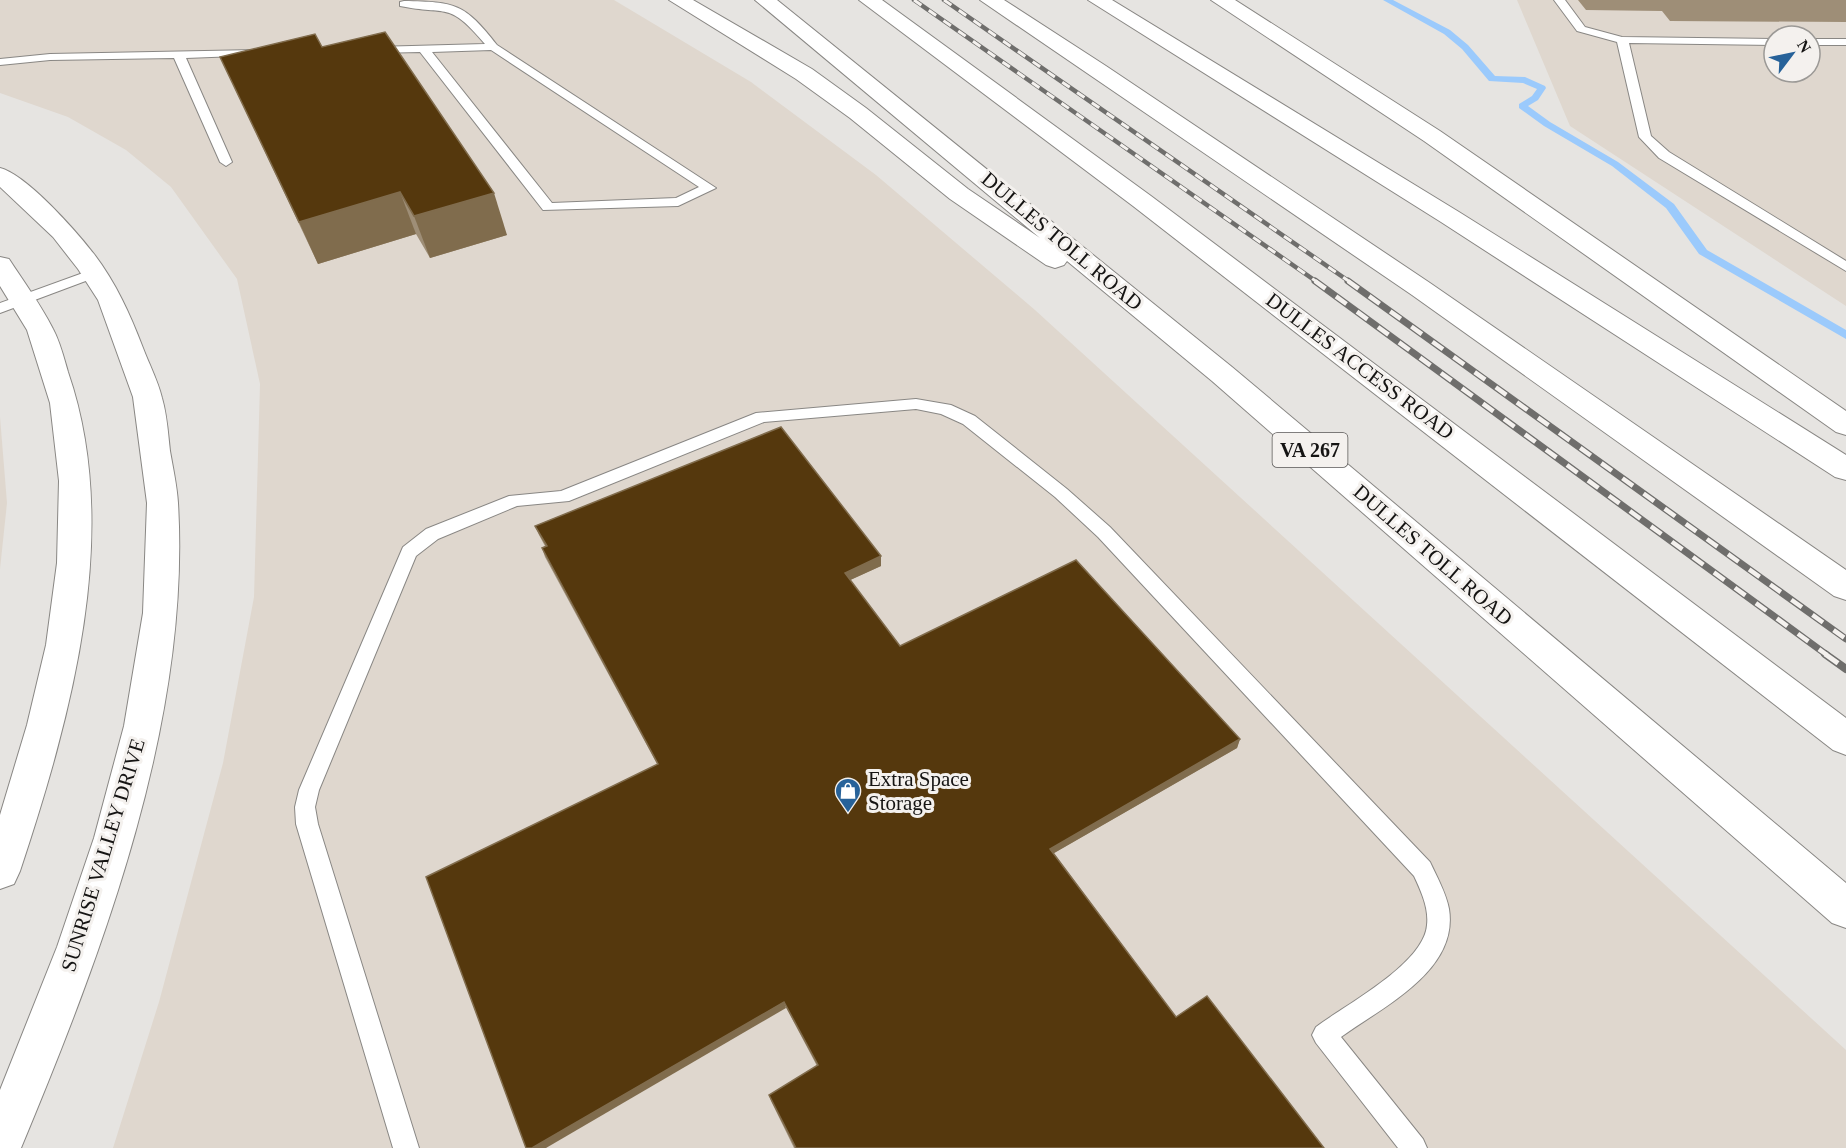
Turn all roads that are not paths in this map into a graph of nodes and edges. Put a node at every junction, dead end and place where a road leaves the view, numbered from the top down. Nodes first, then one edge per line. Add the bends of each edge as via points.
1 (679, 0) edge
2 (765, 0) edge
3 (869, 0) edge
4 (990, 0) edge
5 (1098, 0) edge
6 (1221, 0) edge
7 (1559, 0) edge
8 (404, 4) dead end
9 (1622, 40) junction
10 (1762, 42) edge
11 (1822, 42) edge
12 (1846, 42) edge
13 (493, 46) junction
14 (423, 48) junction
15 (365, 50) edge
16 (272, 53) edge
17 (179, 56) junction
18 (0, 62) edge
19 (226, 162) dead end
20 (0, 175) edge
21 (0, 265) edge
22 (1846, 267) edge
23 (94, 273) junction
24 (12, 303) edge
25 (1222, 374) junction
26 (1846, 425) edge
27 (1846, 469) edge
28 (1846, 587) edge
29 (1846, 739) edge
30 (0, 871) edge
31 (1846, 909) edge
32 (0, 1144) edge
33 (406, 1148) edge
34 (1414, 1148) edge

1 - 25 main road via 804,74 959,194
2 - 25 main road, DULLES TOLL ROAD / VA 267
3 - 29 main road, DULLES ACCESS ROAD via 1142,201
4 - 28 main road via 1398,273
5 - 27 main road via 1410,192
6 - 26 main road via 1432,136
7 - 9 lane via 1581,29
8 - 13 lane via 444,4 468,14
9 - 10 lane
9 - 22 lane via 1645,137 1664,155
11 - 12 lane
13 - 14 lane
13 - 14 lane via 709,188 678,202 548,207
14 - 15 lane
16 - 17 lane
17 - 18 lane via 50,57
17 - 19 lane
20 - 23 main road, SUNRISE VALLEY DRIVE via 48,216
21 - 24 main road
23 - 24 lane
23 - 32 main road, SUNRISE VALLEY DRIVE via 123,324 137,361 157,443 164,540 160,598 140,732 122,808 62,990
24 - 30 main road via 48,351 68,424 74,468 75,528 73,570 54,691 40,751
25 - 31 main road, DULLES TOLL ROAD / VA 267
33 - 34 lane via 317,860 305,807 409,552 432,534 515,500 563,497 762,417 916,404 945,409 969,420 1084,512 1422,869 1438,906 1437,940 1430,954 1411,973 1324,1035

